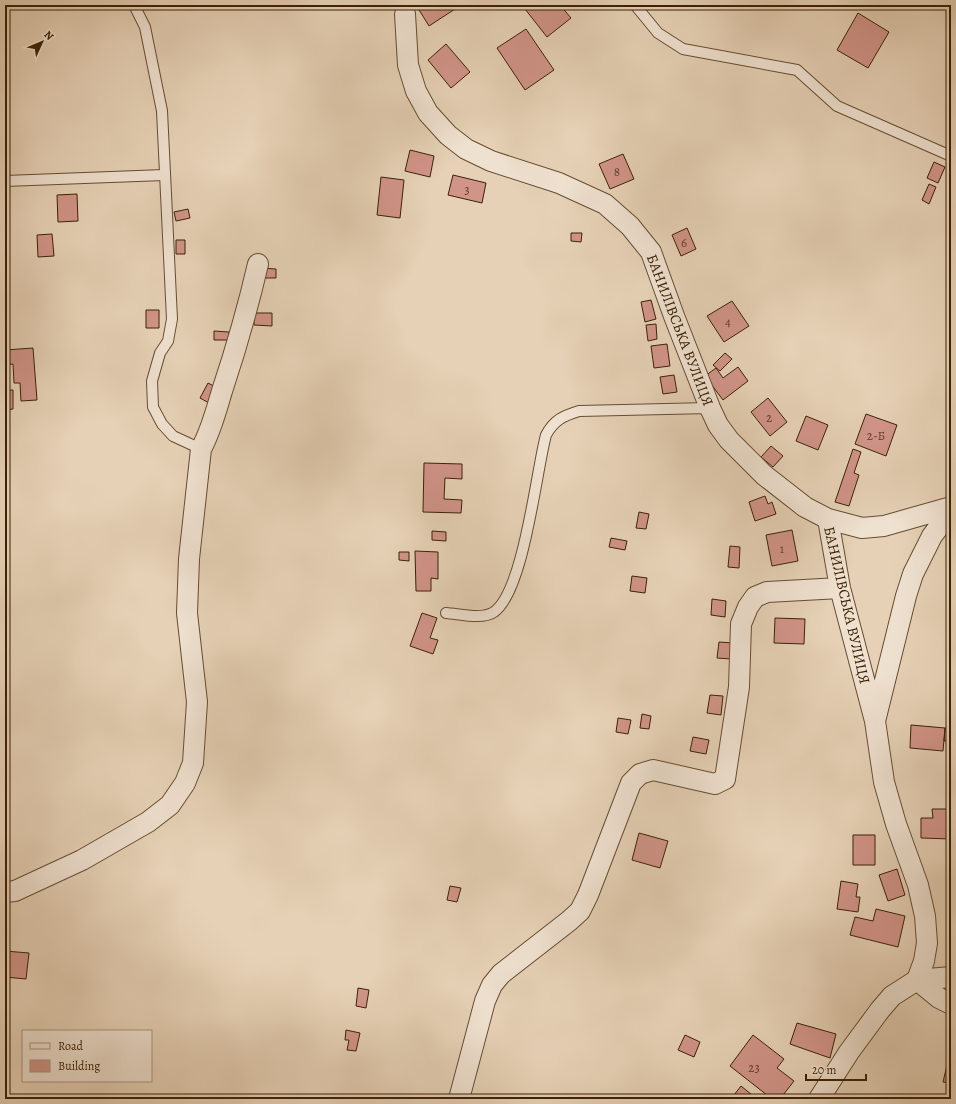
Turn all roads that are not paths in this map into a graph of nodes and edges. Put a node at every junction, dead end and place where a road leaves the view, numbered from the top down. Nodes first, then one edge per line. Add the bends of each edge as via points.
1 (134, 5) edge
2 (635, 5) edge
3 (405, 14) dead end
4 (951, 156) edge
5 (164, 175) junction
6 (5, 181) edge
7 (258, 264) dead end
8 (710, 408) junction
9 (201, 449) junction
10 (951, 507) edge
11 (951, 511) edge
12 (828, 519) junction
13 (840, 588) junction
14 (446, 613) dead end
15 (875, 721) junction
16 (5, 892) edge
17 (951, 977) edge
18 (917, 980) junction
19 (951, 1004) edge
20 (458, 1099) edge
21 (819, 1099) edge

1 - 5 lane via 144,27 162,111
2 - 4 lane via 658,33 683,49 797,70 837,106
3 - 8 street, БАНИЛІВСЬКА ВУЛИЦЯ via 408,65 416,91 428,113 448,135 466,149 491,160 559,183 605,204 630,226 651,252
5 - 6 lane
5 - 9 lane via 172,319 168,341 160,353 152,381 153,408 173,436
7 - 9 street via 230,368
8 - 12 street, БАНИЛІВСЬКА ВУЛИЦЯ via 718,425 730,440 764,475 805,507
8 - 14 lane via 578,411 562,416 551,425 546,435 530,518 512,583 503,603 494,612 485,616
9 - 16 street via 186,613 197,702 193,763 185,783 170,805 148,822 82,860 15,891
10 - 12 street via 884,526 862,528
11 - 15 street via 932,536 906,596
12 - 13 street, БАНИЛІВСЬКА ВУЛИЦЯ
13 - 15 street, БАНИЛІВСЬКА ВУЛИЦЯ
13 - 20 street via 767,592 755,598 748,607 741,624 739,687 725,779 715,784 653,770 640,774 631,782 580,911 501,974 492,985 485,1001
15 - 18 street, БАНИЛІВСЬКА ВУЛИЦЯ via 884,782 918,885 925,916 927,943
17 - 18 street
18 - 19 street via 939,998
18 - 21 street via 892,996 880,1010

